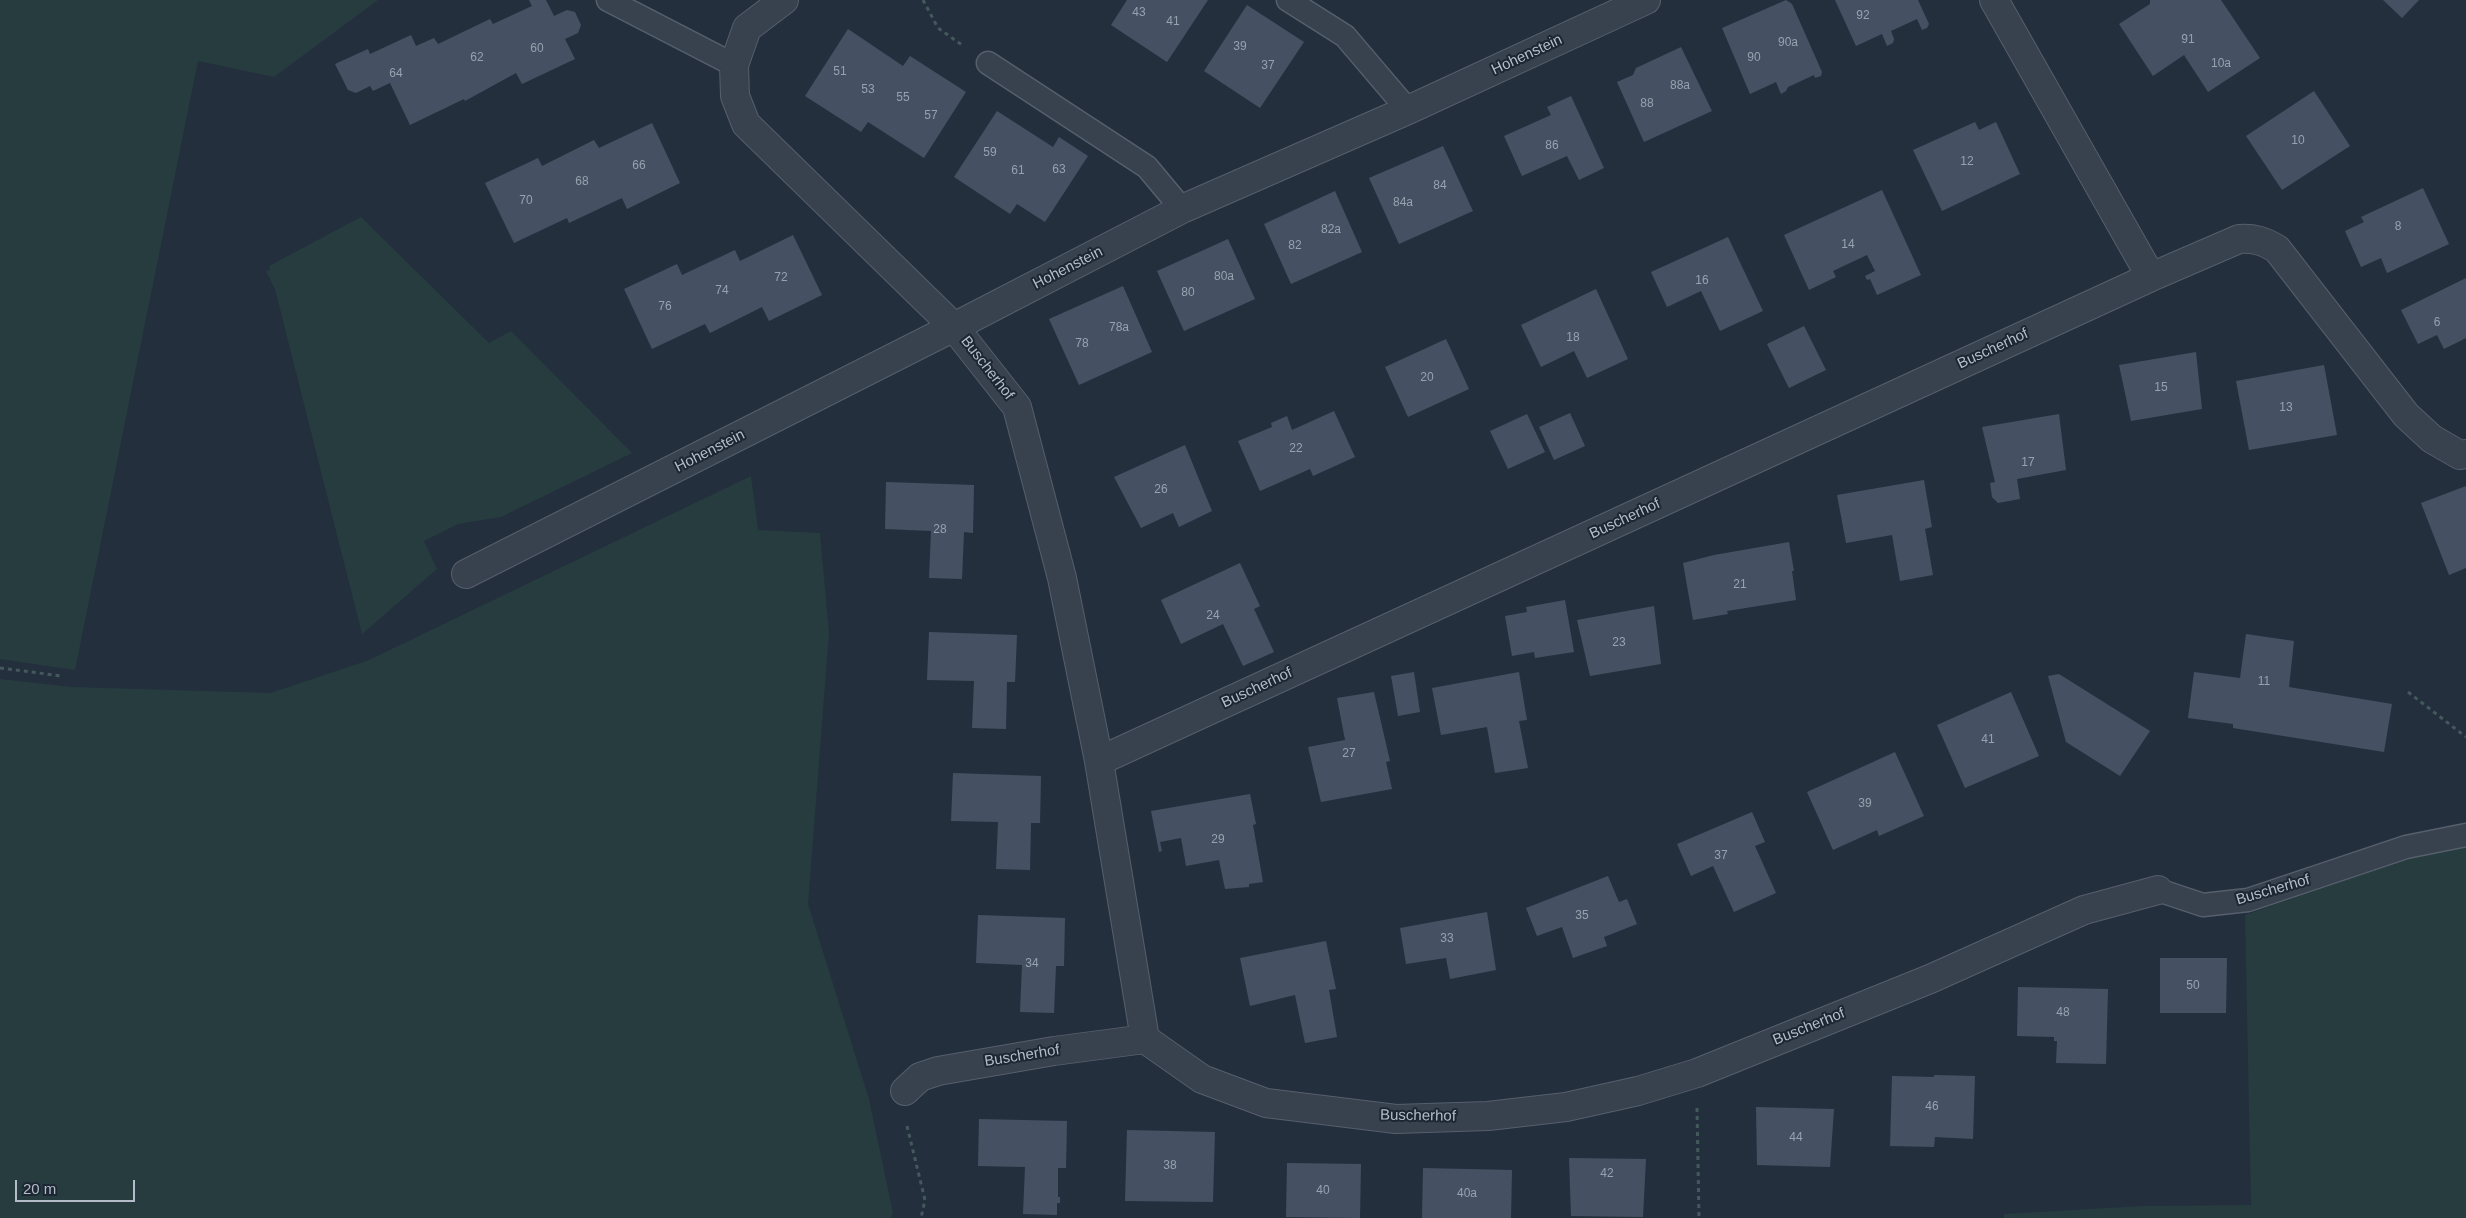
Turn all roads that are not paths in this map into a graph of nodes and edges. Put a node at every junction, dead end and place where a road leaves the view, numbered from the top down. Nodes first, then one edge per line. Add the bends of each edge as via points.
1 (608, 0) edge
2 (784, 0) edge
3 (1288, 0) edge
4 (1646, 0) edge
5 (1994, 0) edge
6 (979, 57) road end
7 (734, 65) junction
8 (1408, 110) junction
9 (1182, 208) junction
10 (2151, 277) junction
11 (954, 327) junction
12 (2466, 454) edge
13 (466, 574) dead end
14 (1099, 761) junction
15 (2466, 835) edge
16 (2158, 890) joint
17 (1145, 1038) junction
18 (905, 1091) road end

1 - 7 lane
2 - 7 street via 747,28
3 - 8 lane via 1344,36
4 - 8 street, Hohenstein
5 - 10 street
6 - 9 lane via 1147,167
7 - 11 street via 735,96 746,124
8 - 9 street, Hohenstein
9 - 11 street, Hohenstein
10 - 12 street, Buscherhof via 2238,238 2264,241 2277,248 2406,415 2432,439 2460,455
10 - 14 street, Buscherhof
11 - 13 street, Hohenstein
11 - 14 street, Buscherhof via 1017,407 1062,578
14 - 17 street, Buscherhof
15 - 16 lane, Buscherhof via 2406,847 2248,900 2203,905
16 - 17 street, Buscherhof via 2084,910 1930,978 1697,1073 1638,1091 1566,1107 1488,1116 1396,1119 1266,1103 1202,1079
17 - 18 street, Buscherhof via 938,1071 920,1077

